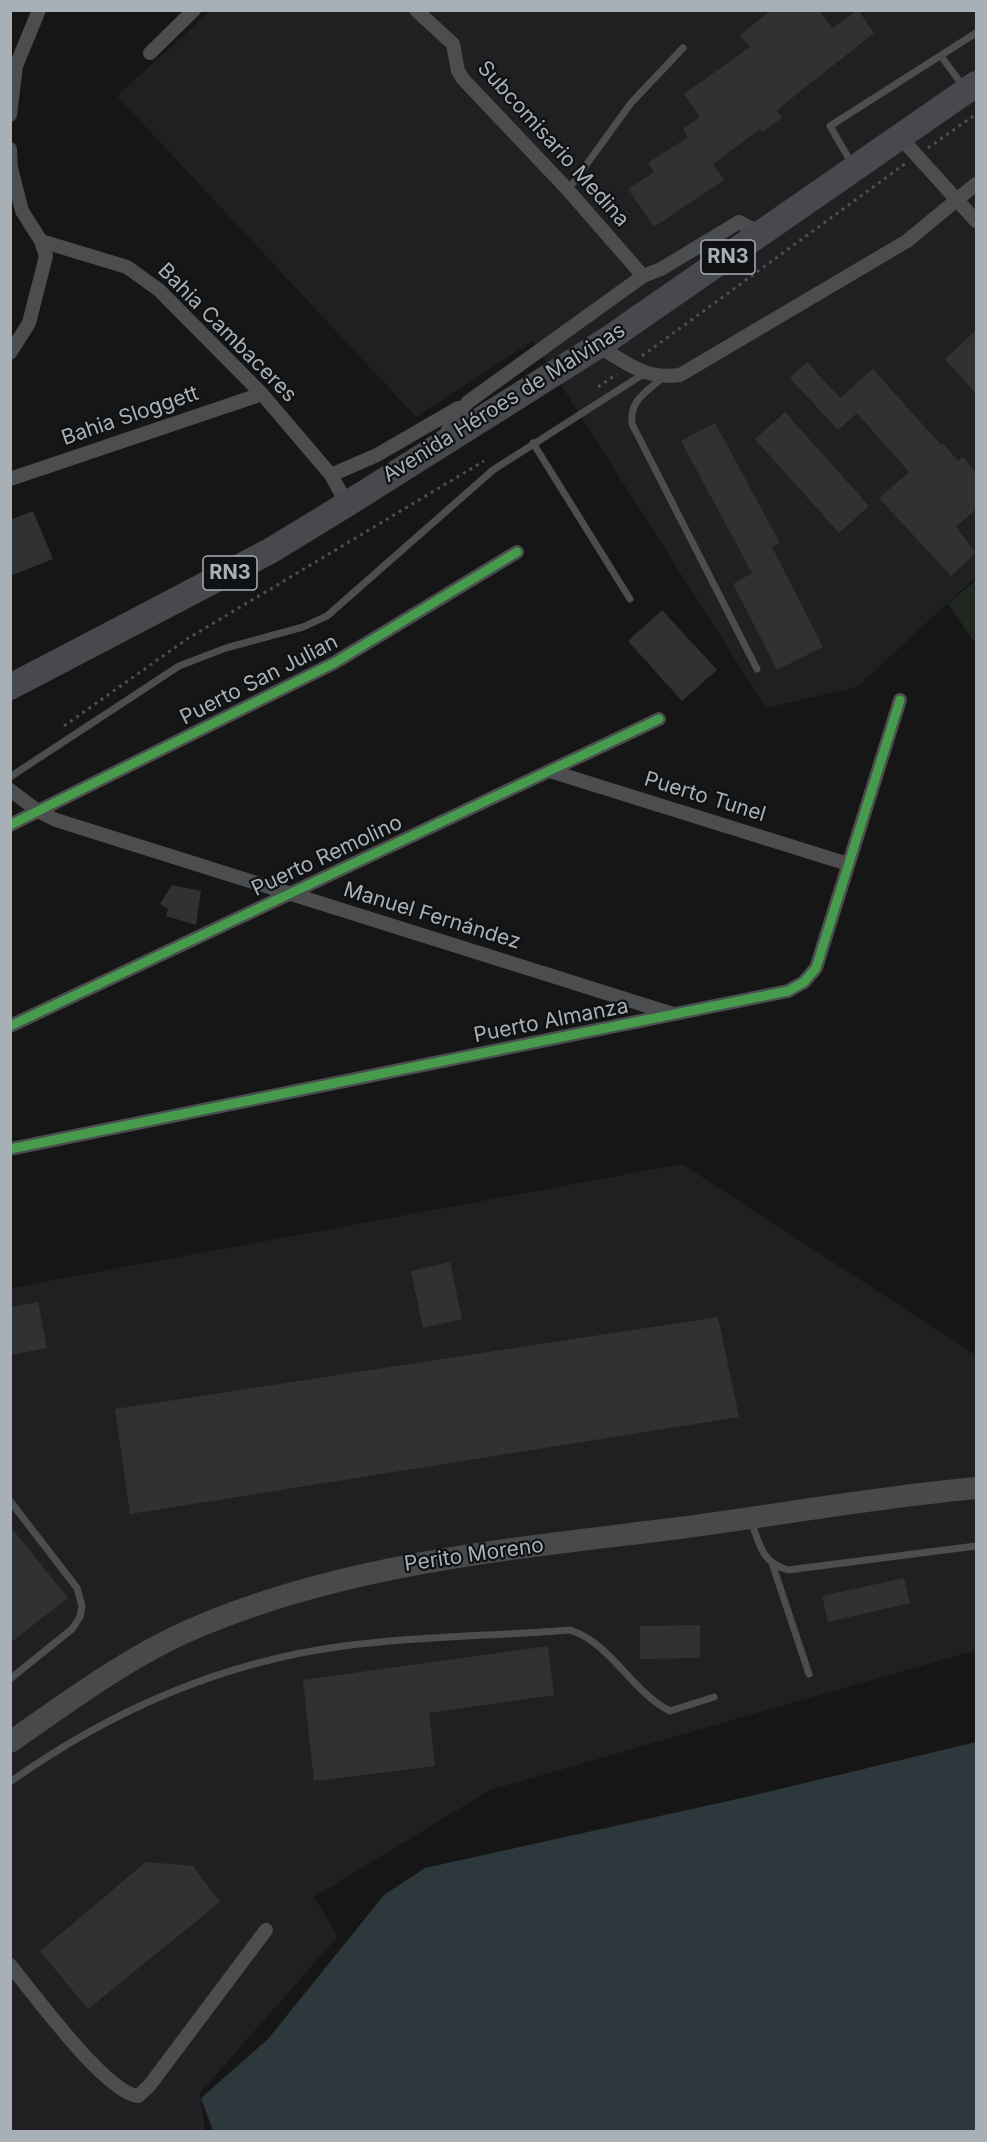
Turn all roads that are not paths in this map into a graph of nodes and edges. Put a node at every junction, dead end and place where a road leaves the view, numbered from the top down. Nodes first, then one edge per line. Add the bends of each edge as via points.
1 (39, 10) edge
2 (194, 10) edge
3 (416, 10) edge
4 (976, 33) edge
5 (683, 48) dead end
6 (150, 53) dead end
7 (941, 56) junction
8 (13, 63) edge
9 (973, 96) edge
10 (10, 115) edge
11 (900, 137) junction
12 (10, 149) edge
13 (854, 168) junction
14 (976, 184) edge
15 (568, 189) junction
16 (957, 200) junction
17 (976, 221) edge
18 (761, 233) junction
19 (41, 241) junction
20 (643, 276) junction
21 (598, 346) junction
22 (10, 353) edge
23 (645, 373) junction
24 (662, 378) junction
25 (262, 394) junction
26 (468, 402) junction
27 (533, 443) junction
28 (441, 444) junction
29 (331, 475) junction
30 (10, 479) edge
31 (347, 504) junction
32 (517, 552) dead end
33 (630, 599) dead end
34 (757, 669) dead end
35 (10, 687) edge
36 (900, 700) dead end
37 (659, 719) dead end
38 (550, 771) junction
39 (10, 777) edge
40 (10, 790) edge
41 (38, 812) junction
42 (10, 825) edge
43 (849, 864) junction
44 (290, 893) junction
45 (675, 1014) junction
46 (10, 1026) edge
47 (10, 1149) edge
48 (976, 1488) edge
49 (10, 1501) edge
50 (750, 1518) junction
51 (976, 1546) edge
52 (773, 1566) junction
53 (809, 1674) dead end
54 (10, 1679) edge
55 (714, 1697) dead end
56 (10, 1742) edge
57 (10, 1782) edge
58 (266, 1930) dead end
59 (10, 1965) edge

1 - 8 street
2 - 6 street
3 - 15 street, Subcomisario Medina via 453,44 463,80
4 - 7 lane
5 - 15 lane via 631,103
7 - 9 lane
7 - 13 lane via 830,126
8 - 10 street
9 - 11 highway, Avenida Héroes de Malvinas / RN3
11 - 13 highway, Avenida Héroes de Malvinas / RN3
11 - 16 street
12 - 19 street via 22,211
13 - 18 highway, Avenida Héroes de Malvinas / RN3
14 - 16 street
15 - 20 street, Subcomisario Medina
16 - 17 street
16 - 24 street via 897,247 696,367
18 - 20 street via 739,222
18 - 21 highway, Avenida Héroes de Malvinas / RN3
19 - 22 street via 46,256 29,323
19 - 25 street, Bahia Cambaceres via 127,267 159,290
20 - 26 street
21 - 23 street
21 - 28 highway, Avenida Héroes de Malvinas / RN3
23 - 24 street
23 - 27 lane
24 - 34 lane via 637,399 630,411 632,424
25 - 29 street, Bahia Cambaceres
25 - 30 street, Bahia Sloggett
26 - 28 street via 452,421
26 - 29 street via 377,455
27 - 33 lane
27 - 39 lane via 493,470 327,616 179,666
28 - 31 highway, Avenida Héroes de Malvinas / RN3
29 - 31 street, Bahia Cambaceres
31 - 35 highway, Avenida Héroes de Malvinas / RN3 via 270,551
32 - 41 street, Puerto San Julian via 334,663
36 - 43 street, Puerto Almanza
37 - 38 street, Puerto Remolino
38 - 43 street, Puerto Tunel
38 - 44 street, Puerto Remolino
40 - 41 street, Manuel Fernández
41 - 42 street, Puerto San Julian
41 - 44 street, Manuel Fernández
43 - 45 street, Puerto Almanza via 816,968 804,982 788,992
44 - 45 street, Manuel Fernández
44 - 46 street, Puerto Remolino
45 - 47 street, Puerto Almanza
48 - 50 main road, Perito Moreno
49 - 54 lane via 77,1588 82,1606 72,1629
50 - 52 lane
50 - 56 main road, Perito Moreno via 482,1552 391,1567 302,1589 186,1632 126,1665
51 - 52 lane via 805,1569
52 - 53 lane
55 - 57 lane via 670,1711 656,1704 586,1635 570,1630 343,1646 228,1670 166,1693 90,1730
58 - 59 street via 138,2096 128,2094 92,2063

